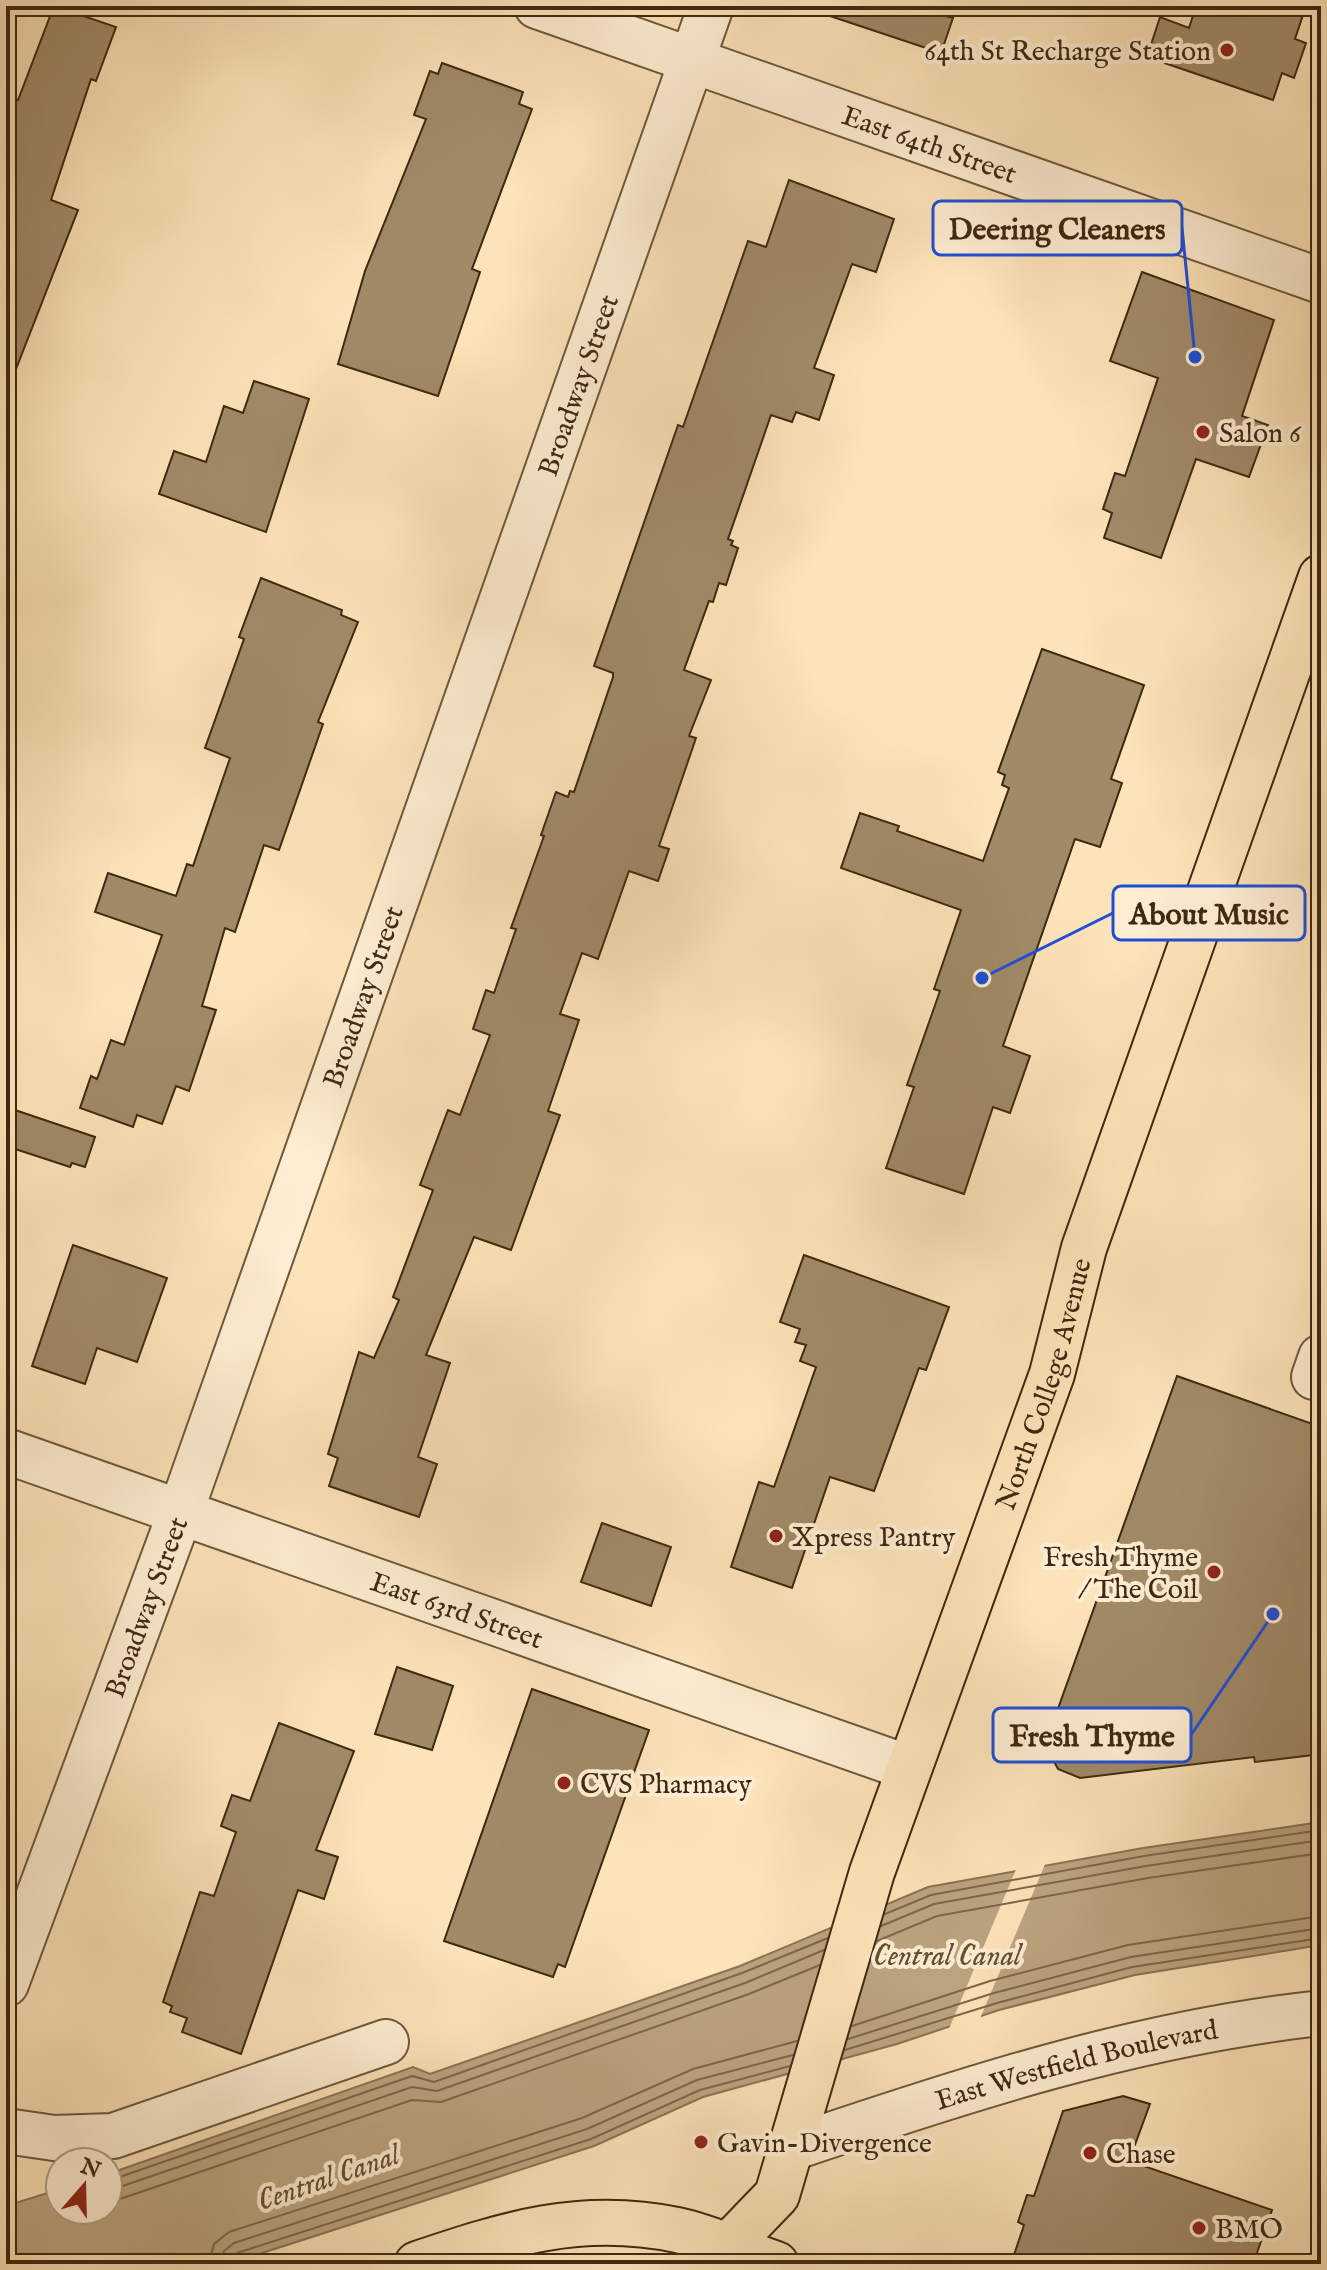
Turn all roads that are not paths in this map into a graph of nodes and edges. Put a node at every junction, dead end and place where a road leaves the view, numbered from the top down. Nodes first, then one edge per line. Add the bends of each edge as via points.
1 (537, 6) edge
2 (711, 6) edge
3 (692, 60) junction
4 (1321, 281) edge
5 (1321, 577) edge
6 (6, 1451) edge
7 (181, 1511) junction
8 (909, 1768) junction
9 (6, 1984) edge
10 (1321, 2013) edge
11 (386, 2042) dead end
12 (6, 2131) edge
13 (794, 2132) junction
14 (777, 2195) junction
15 (724, 2256) edge
16 (417, 2264) edge
17 (776, 2264) edge
18 (794, 2264) edge

1 - 3 street, East 64th Street
2 - 3 street, Broadway Street
3 - 4 street, East 64th Street
3 - 7 street, Broadway Street
5 - 8 main road, North College Avenue via 1084,1248 1052,1374
6 - 7 street, East 63rd Street
7 - 8 street, East 63rd Street
7 - 9 street, Broadway Street
8 - 13 main road, North College Avenue
10 - 13 street, East Westfield Boulevard via 1129,2045
11 - 12 street via 113,2136 54,2138
13 - 14 main road, North College Avenue
14 - 15 main road, North College Avenue
14 - 18 main road, North College Avenue
15 - 16 main road via 679,2230 574,2222 504,2235
15 - 17 main road

